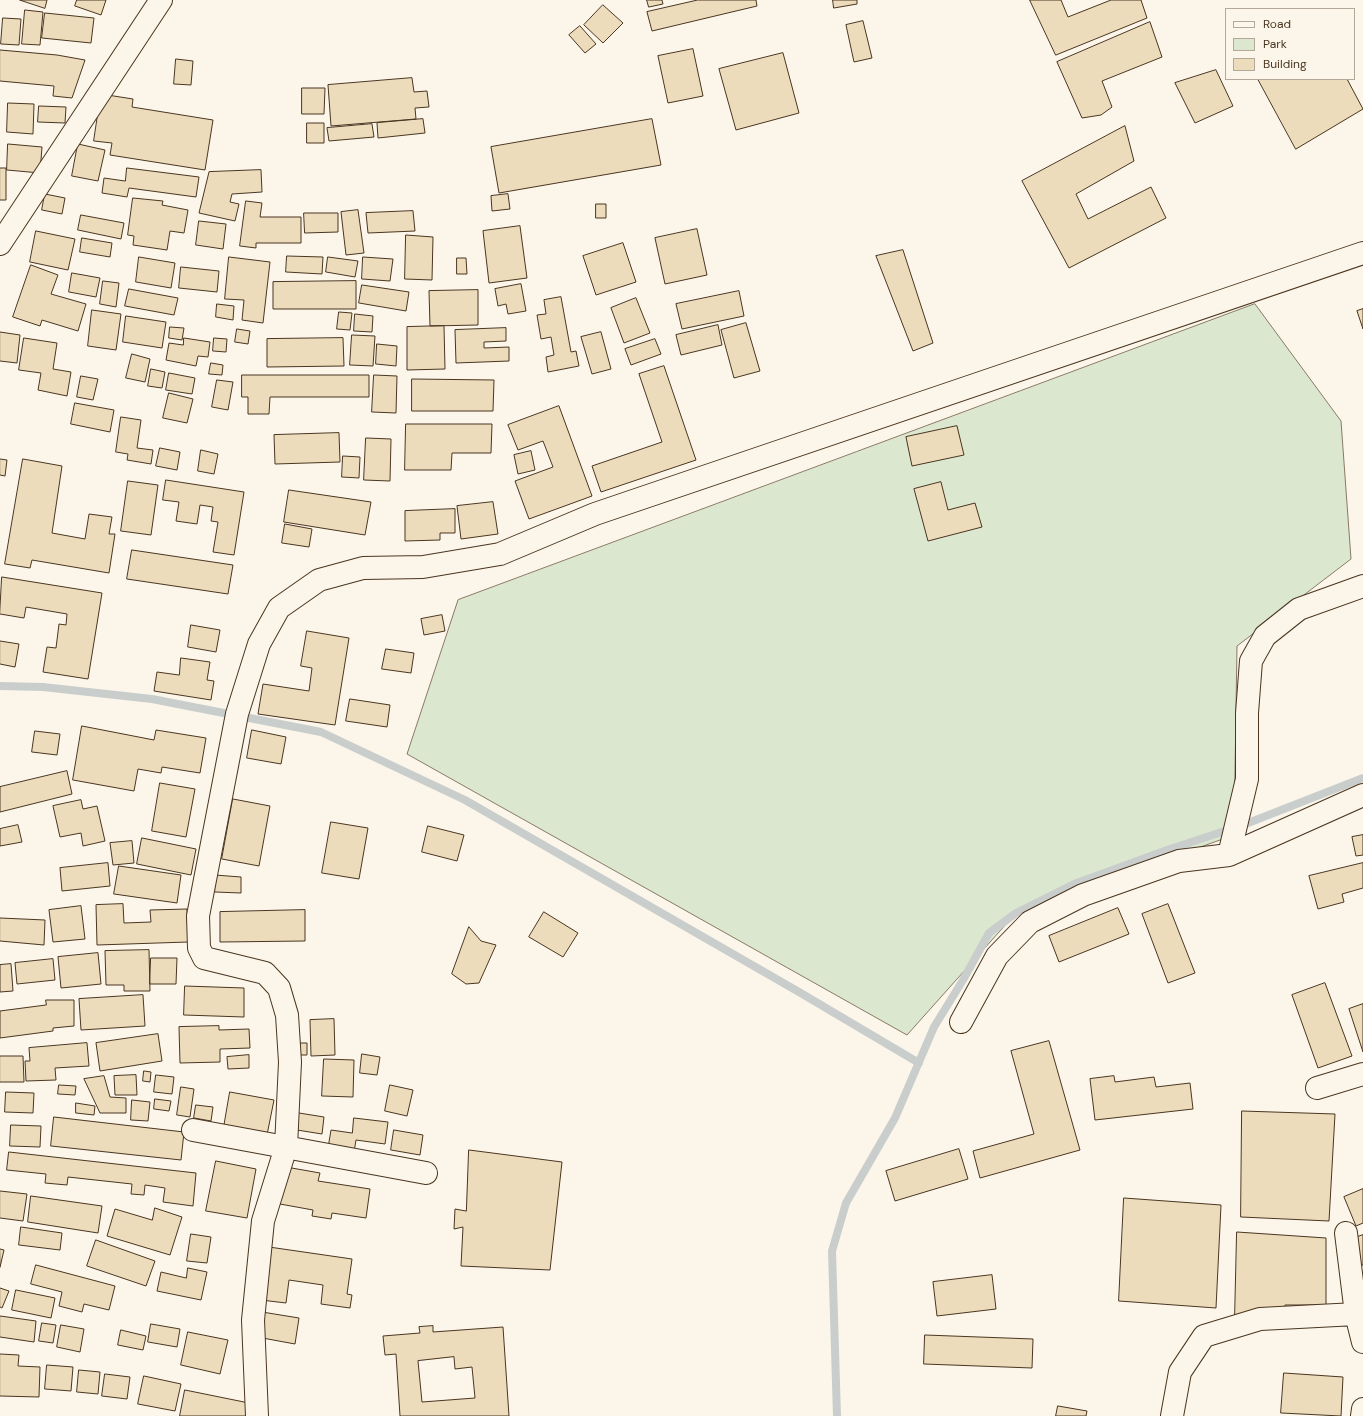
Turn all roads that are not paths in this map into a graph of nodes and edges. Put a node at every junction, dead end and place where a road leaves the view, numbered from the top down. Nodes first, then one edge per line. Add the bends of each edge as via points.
1 (161, 0) edge
2 (0, 244) edge
3 (1363, 253) edge
4 (1363, 586) edge
5 (1363, 795) edge
6 (1229, 855) junction
7 (961, 1022) dead end
8 (1363, 1074) edge
9 (1316, 1088) dead end
10 (193, 1130) dead end
11 (286, 1147) junction
12 (426, 1173) dead end
13 (1346, 1233) dead end
14 (1356, 1314) junction
15 (1363, 1342) edge
16 (1363, 1410) edge
17 (257, 1416) edge
18 (1172, 1416) edge
19 (1362, 1416) edge

1 - 2 street
3 - 11 street via 595,514 500,554 423,567 363,568 319,580 279,608 259,644 238,714 198,916 199,948 204,958 266,973 279,988 287,1015 290,1062
4 - 6 street via 1299,609 1265,636 1251,661 1247,713 1247,779
5 - 6 street
6 - 7 street via 1179,862 1083,895 1030,922 997,956
8 - 9 street
10 - 11 street
11 - 12 street
11 - 17 street via 263,1221 253,1320
13 - 14 street
14 - 15 street
14 - 18 street via 1260,1319 1204,1336 1180,1372
16 - 19 street

